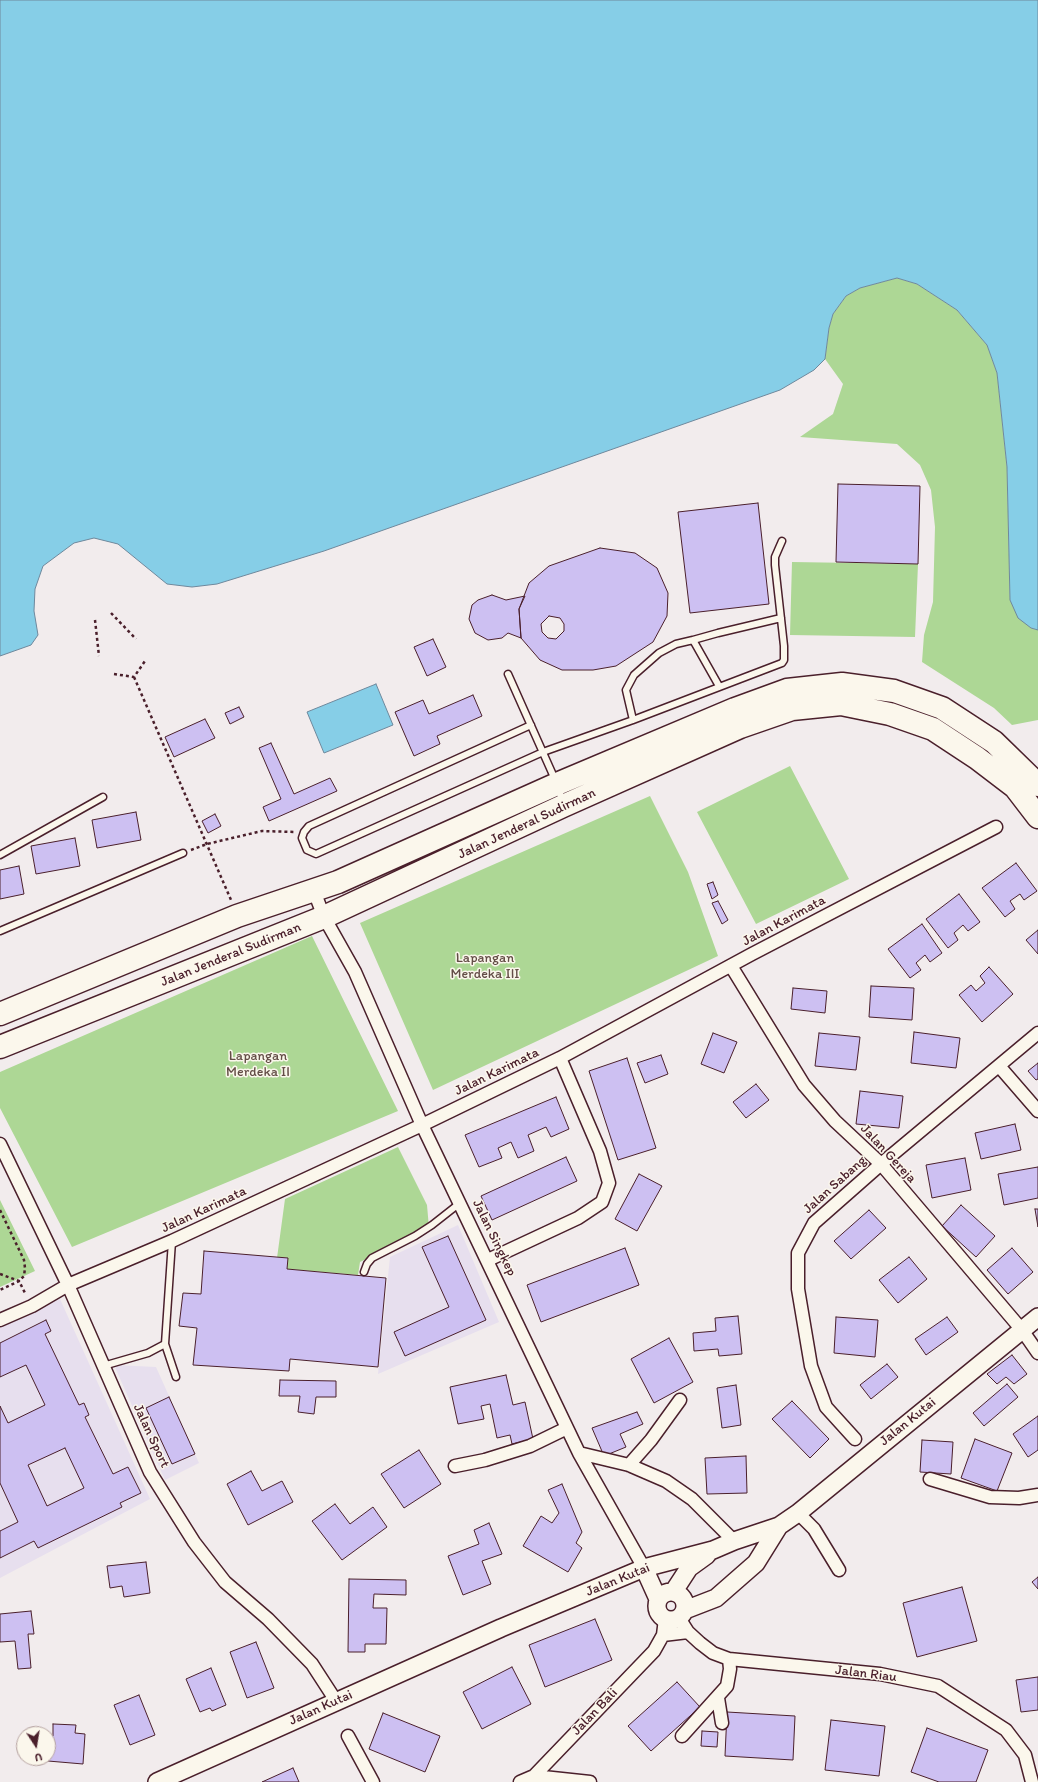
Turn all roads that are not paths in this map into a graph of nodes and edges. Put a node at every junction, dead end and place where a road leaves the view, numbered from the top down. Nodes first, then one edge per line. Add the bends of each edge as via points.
1 (782, 541) dead end
2 (781, 618) junction
3 (693, 640) junction
4 (508, 674) dead end
5 (719, 686) junction
6 (633, 720) junction
7 (532, 725) junction
8 (543, 752) junction
9 (557, 784) junction
10 (1038, 785) edge
11 (103, 797) dead end
12 (564, 806) junction
13 (1038, 817) edge
14 (996, 828) dead end
15 (183, 853) road end
16 (0, 855) edge
17 (314, 891) junction
18 (324, 917) junction
19 (0, 931) edge
20 (732, 966) junction
21 (0, 1014) edge
22 (1038, 1033) edge
23 (0, 1047) edge
24 (560, 1058) junction
25 (999, 1066) junction
26 (1038, 1111) edge
27 (422, 1125) junction
28 (0, 1144) edge
29 (881, 1164) junction
30 (460, 1203) junction
31 (172, 1241) junction
32 (488, 1260) junction
33 (364, 1272) dead end
34 (68, 1285) junction
35 (1038, 1317) edge
36 (0, 1320) edge
37 (1022, 1330) junction
38 (165, 1344) junction
39 (1038, 1353) edge
40 (102, 1366) junction
41 (176, 1377) dead end
42 (680, 1400) dead end
43 (567, 1428) junction
44 (856, 1439) dead end
45 (579, 1453) junction
46 (629, 1465) junction
47 (455, 1466) dead end
48 (930, 1479) dead end
49 (1038, 1495) edge
50 (798, 1512) junction
51 (779, 1526) junction
52 (734, 1540) junction
53 (713, 1550) junction
54 (644, 1568) junction
55 (839, 1570) dead end
56 (674, 1591) junction
57 (658, 1599) junction
58 (673, 1621) junction
59 (688, 1632) junction
60 (729, 1660) junction
61 (718, 1698) junction
62 (336, 1701) junction
63 (722, 1723) dead end
64 (348, 1736) dead end
65 (682, 1736) dead end
66 (533, 1779) edge
67 (157, 1782) edge
68 (373, 1782) edge
69 (520, 1782) edge
70 (590, 1782) edge
71 (1032, 1782) edge

1 - 2 lane via 775,557
2 - 3 lane
2 - 5 lane via 784,646 782,663
3 - 5 lane
3 - 6 lane via 676,644 659,653 634,675 626,690
4 - 7 lane
5 - 6 lane
6 - 8 lane
7 - 8 lane
7 - 8 lane via 309,826 302,838 307,850 316,854
8 - 9 lane
9 - 10 highway, Jalan Jenderal Sudirman via 735,709 788,690 842,684 894,691 942,708 994,742
9 - 12 lane
9 - 17 highway, Jalan Jenderal Sudirman
11 - 16 lane
12 - 13 highway, Jalan Jenderal Sudirman via 740,727 792,709 842,704 890,714 933,729 978,758 1015,787
12 - 18 highway, Jalan Jenderal Sudirman
14 - 20 street, Jalan Karimata
15 - 19 lane
17 - 18 street, Jalan Singkep
17 - 21 highway, Jalan Jenderal Sudirman via 237,916
18 - 23 highway, Jalan Jenderal Sudirman
18 - 27 street, Jalan Singkep via 356,972
20 - 24 street, Jalan Karimata
20 - 29 street, Jalan Gereja via 804,1085 835,1121
22 - 25 street, Jalan Sabang
24 - 27 street, Jalan Karimata
24 - 32 street via 600,1151 609,1183 602,1202 578,1218
25 - 26 street
25 - 29 street, Jalan Sabang
27 - 30 street, Jalan Singkep
27 - 31 street, Jalan Karimata
28 - 34 street, Jalan Sport
29 - 37 street, Jalan Gereja
29 - 44 street, Jalan Sabang via 814,1223 798,1253 798,1289 811,1366 826,1407
30 - 32 street, Jalan Singkep
30 - 33 lane via 421,1232 372,1258
31 - 34 street, Jalan Karimata
31 - 38 lane
32 - 43 street, Jalan Singkep
34 - 36 street, Jalan Karimata via 32,1306
34 - 40 street, Jalan Sport
35 - 37 street, Jalan Kutai
37 - 39 street, Jalan Gereja
37 - 50 street, Jalan Kutai
38 - 40 lane via 148,1353
38 - 41 lane
40 - 62 street, Jalan Sport via 150,1472 194,1542 225,1582 268,1619 312,1664
42 - 46 street
43 - 45 street, Jalan Singkep
43 - 47 street via 530,1446
45 - 46 street
45 - 54 street, Jalan Singkep
46 - 52 street via 666,1481 692,1499
48 - 49 street via 990,1497 1019,1498
50 - 51 street, Jalan Kutai
50 - 55 street via 814,1529
51 - 52 street, Jalan Kutai
51 - 58 street via 756,1563 716,1598
52 - 53 street, Jalan Kutai
53 - 54 street, Jalan Kutai
53 - 56 street via 689,1568
54 - 57 street
54 - 62 street, Jalan Kutai
56 - 57 street via 664,1592
56 - 58 street via 682,1596 685,1605
57 - 58 street via 656,1608 661,1616
58 - 59 street, Jalan Riau
58 - 59 street
58 - 66 street, Jalan Bali via 654,1651
59 - 60 street, Jalan Riau via 713,1653
60 - 61 street via 727,1686
60 - 71 street, Jalan Riau via 880,1674 938,1686 1006,1730 1025,1755
61 - 63 street
61 - 65 street
62 - 67 street, Jalan Kutai
64 - 68 street
66 - 69 street, Jalan Bali
66 - 70 street

